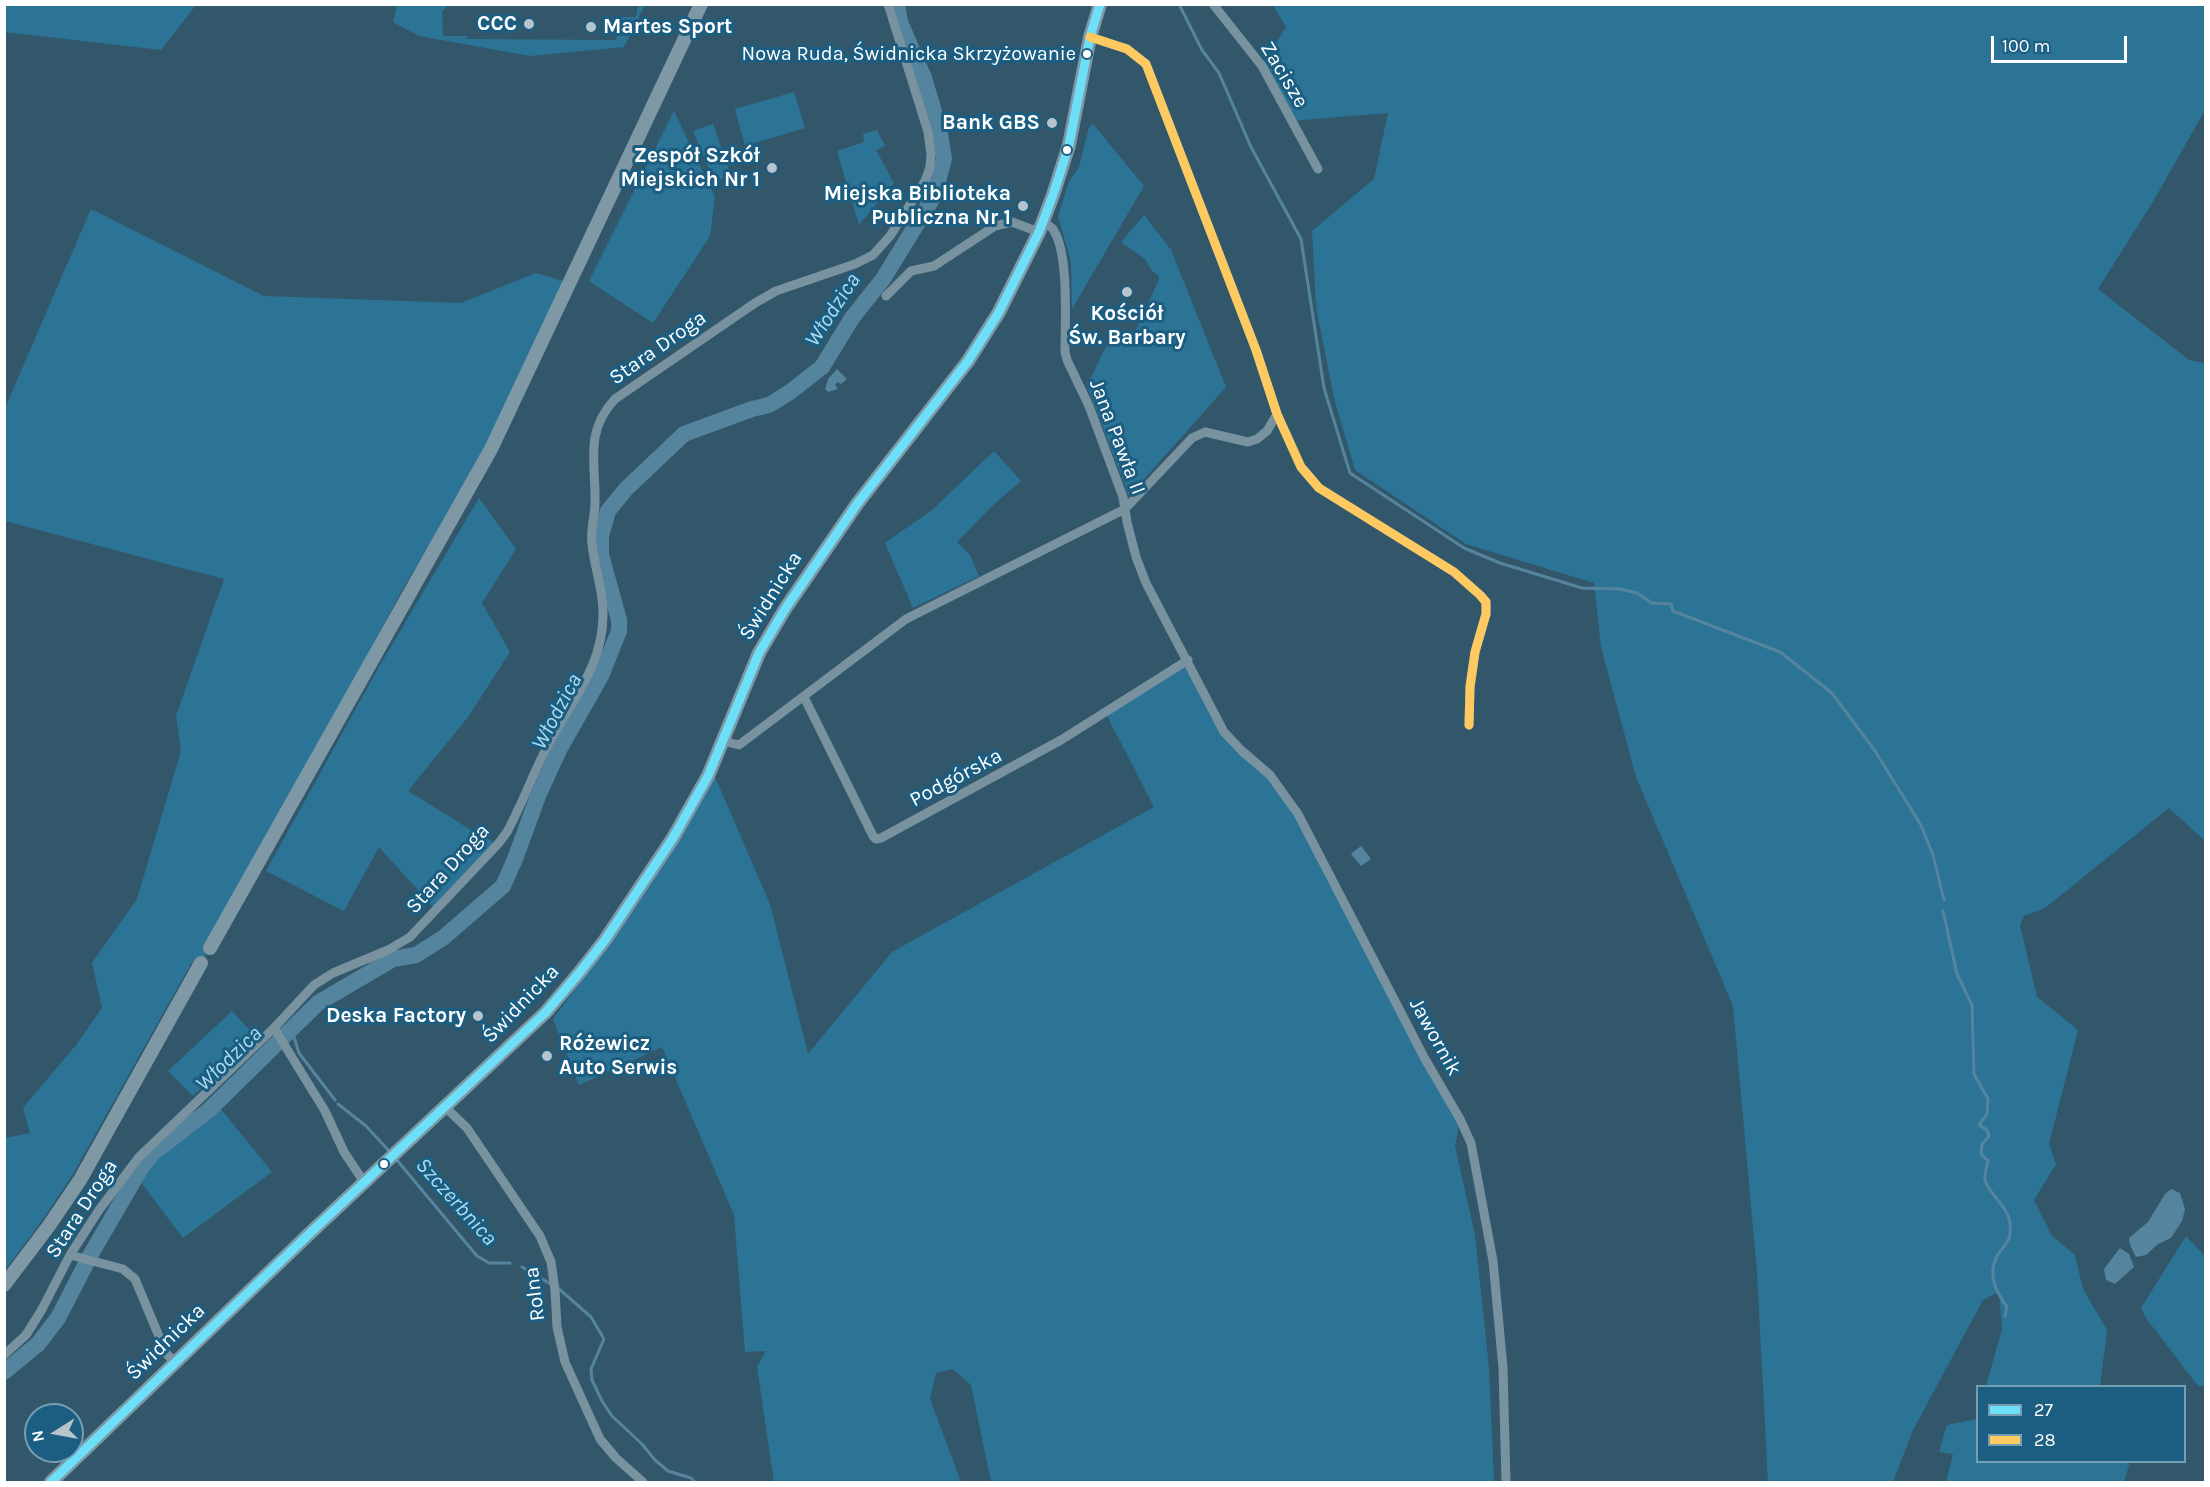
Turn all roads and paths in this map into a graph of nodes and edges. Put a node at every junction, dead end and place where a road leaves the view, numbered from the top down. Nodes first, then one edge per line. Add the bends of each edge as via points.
1 (701, 4) edge
2 (888, 4) edge
3 (1100, 4) edge
4 (1213, 4) edge
5 (1090, 37) junction
6 (1318, 169) dead end
7 (1041, 228) junction
8 (886, 296) dead end
9 (1277, 414) junction
10 (1125, 509) junction
11 (1188, 660) junction
12 (804, 697) junction
13 (1469, 725) dead end
14 (723, 741) junction
15 (210, 948) dead end
16 (201, 963) dead end
17 (276, 1030) junction
18 (445, 1107) junction
19 (364, 1182) junction
20 (73, 1256) junction
21 (4, 1285) edge
22 (4, 1355) edge
23 (175, 1363) junction
24 (51, 1482) edge
25 (643, 1482) edge
26 (1506, 1482) edge

1 - 15 street via 491,449
2 - 17 street, Stara Droga via 928,132 931,154 925,181 873,255 776,291 755,303 623,393 605,410 598,423 592,455 592,544 603,611 601,640 585,686 544,753 514,819 498,844 410,937 324,977
3 - 5 street, Świdnicka
4 - 6 street, Zacisze via 1262,66
5 - 7 street, Świdnicka via 1069,145
5 - 9 street via 1127,49 1146,64
7 - 8 street via 1012,222 995,226 934,266 911,272
7 - 10 street, Jana Pawła II via 1051,227 1055,231 1064,263 1067,360 1089,406 1124,497
7 - 14 street, Świdnicka via 999,312 968,361 857,504 785,609 759,653
9 - 10 street via 1267,431 1248,442 1205,432 1192,438
9 - 13 street via 1301,467 1319,488 1454,572 1486,602 1470,687
10 - 11 street, Jana Pawła II via 1146,583
10 - 12 street via 906,619
11 - 12 street, Podgórska via 1061,740 876,839
11 - 26 street, Jawornik via 1224,732 1270,775 1298,814 1471,1143 1493,1261 1503,1368
12 - 14 street via 739,746
14 - 18 street, Świdnicka via 673,838 580,972 546,1011
16 - 21 street via 80,1180
17 - 19 street
17 - 20 street, Stara Droga via 139,1157 111,1191
18 - 19 street, Świdnicka
18 - 25 street, Rolna via 467,1128 546,1249 565,1362 600,1439
19 - 23 street, Świdnicka
20 - 22 street, Stara Droga via 26,1335
20 - 23 street via 123,1269 135,1279 166,1353
23 - 24 street, Świdnicka

